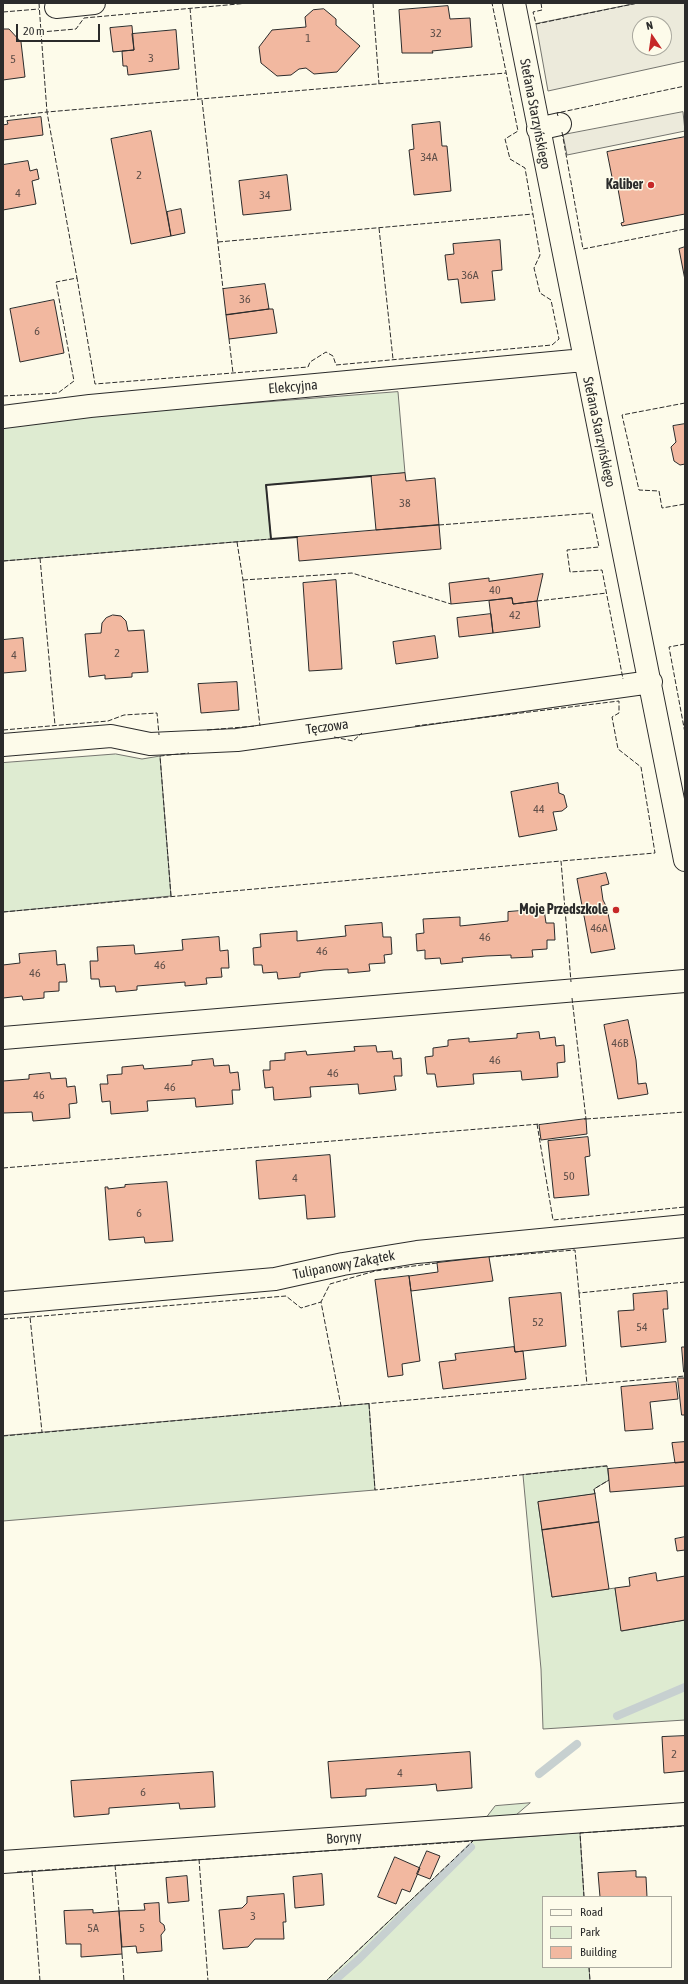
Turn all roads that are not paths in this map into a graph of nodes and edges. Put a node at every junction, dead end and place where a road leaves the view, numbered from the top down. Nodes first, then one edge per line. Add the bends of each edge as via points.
1 (94, 3) edge
2 (514, 3) edge
3 (56, 7) dead end
4 (560, 124) dead end
5 (538, 129) junction
6 (584, 360) junction
7 (3, 417) edge
8 (651, 682) junction
9 (3, 745) edge
10 (685, 860) edge
11 (685, 981) edge
12 (3, 1038) edge
13 (685, 1226) edge
14 (3, 1303) edge
15 (685, 1814) edge
16 (3, 1862) edge

1 - 3 street
2 - 5 street, Stefana Starzyńskiego
4 - 5 street
5 - 6 street, Stefana Starzyńskiego
6 - 7 street, Elekcyjna via 90,406
6 - 8 street, Stefana Starzyńskiego
8 - 9 street, Tęczowa via 237,740 150,744 110,736
8 - 10 street, Stefana Starzyńskiego
11 - 12 street
13 - 14 street, Tulipanowy Zakątek via 417,1252 343,1264 275,1279
15 - 16 street, Boryny

